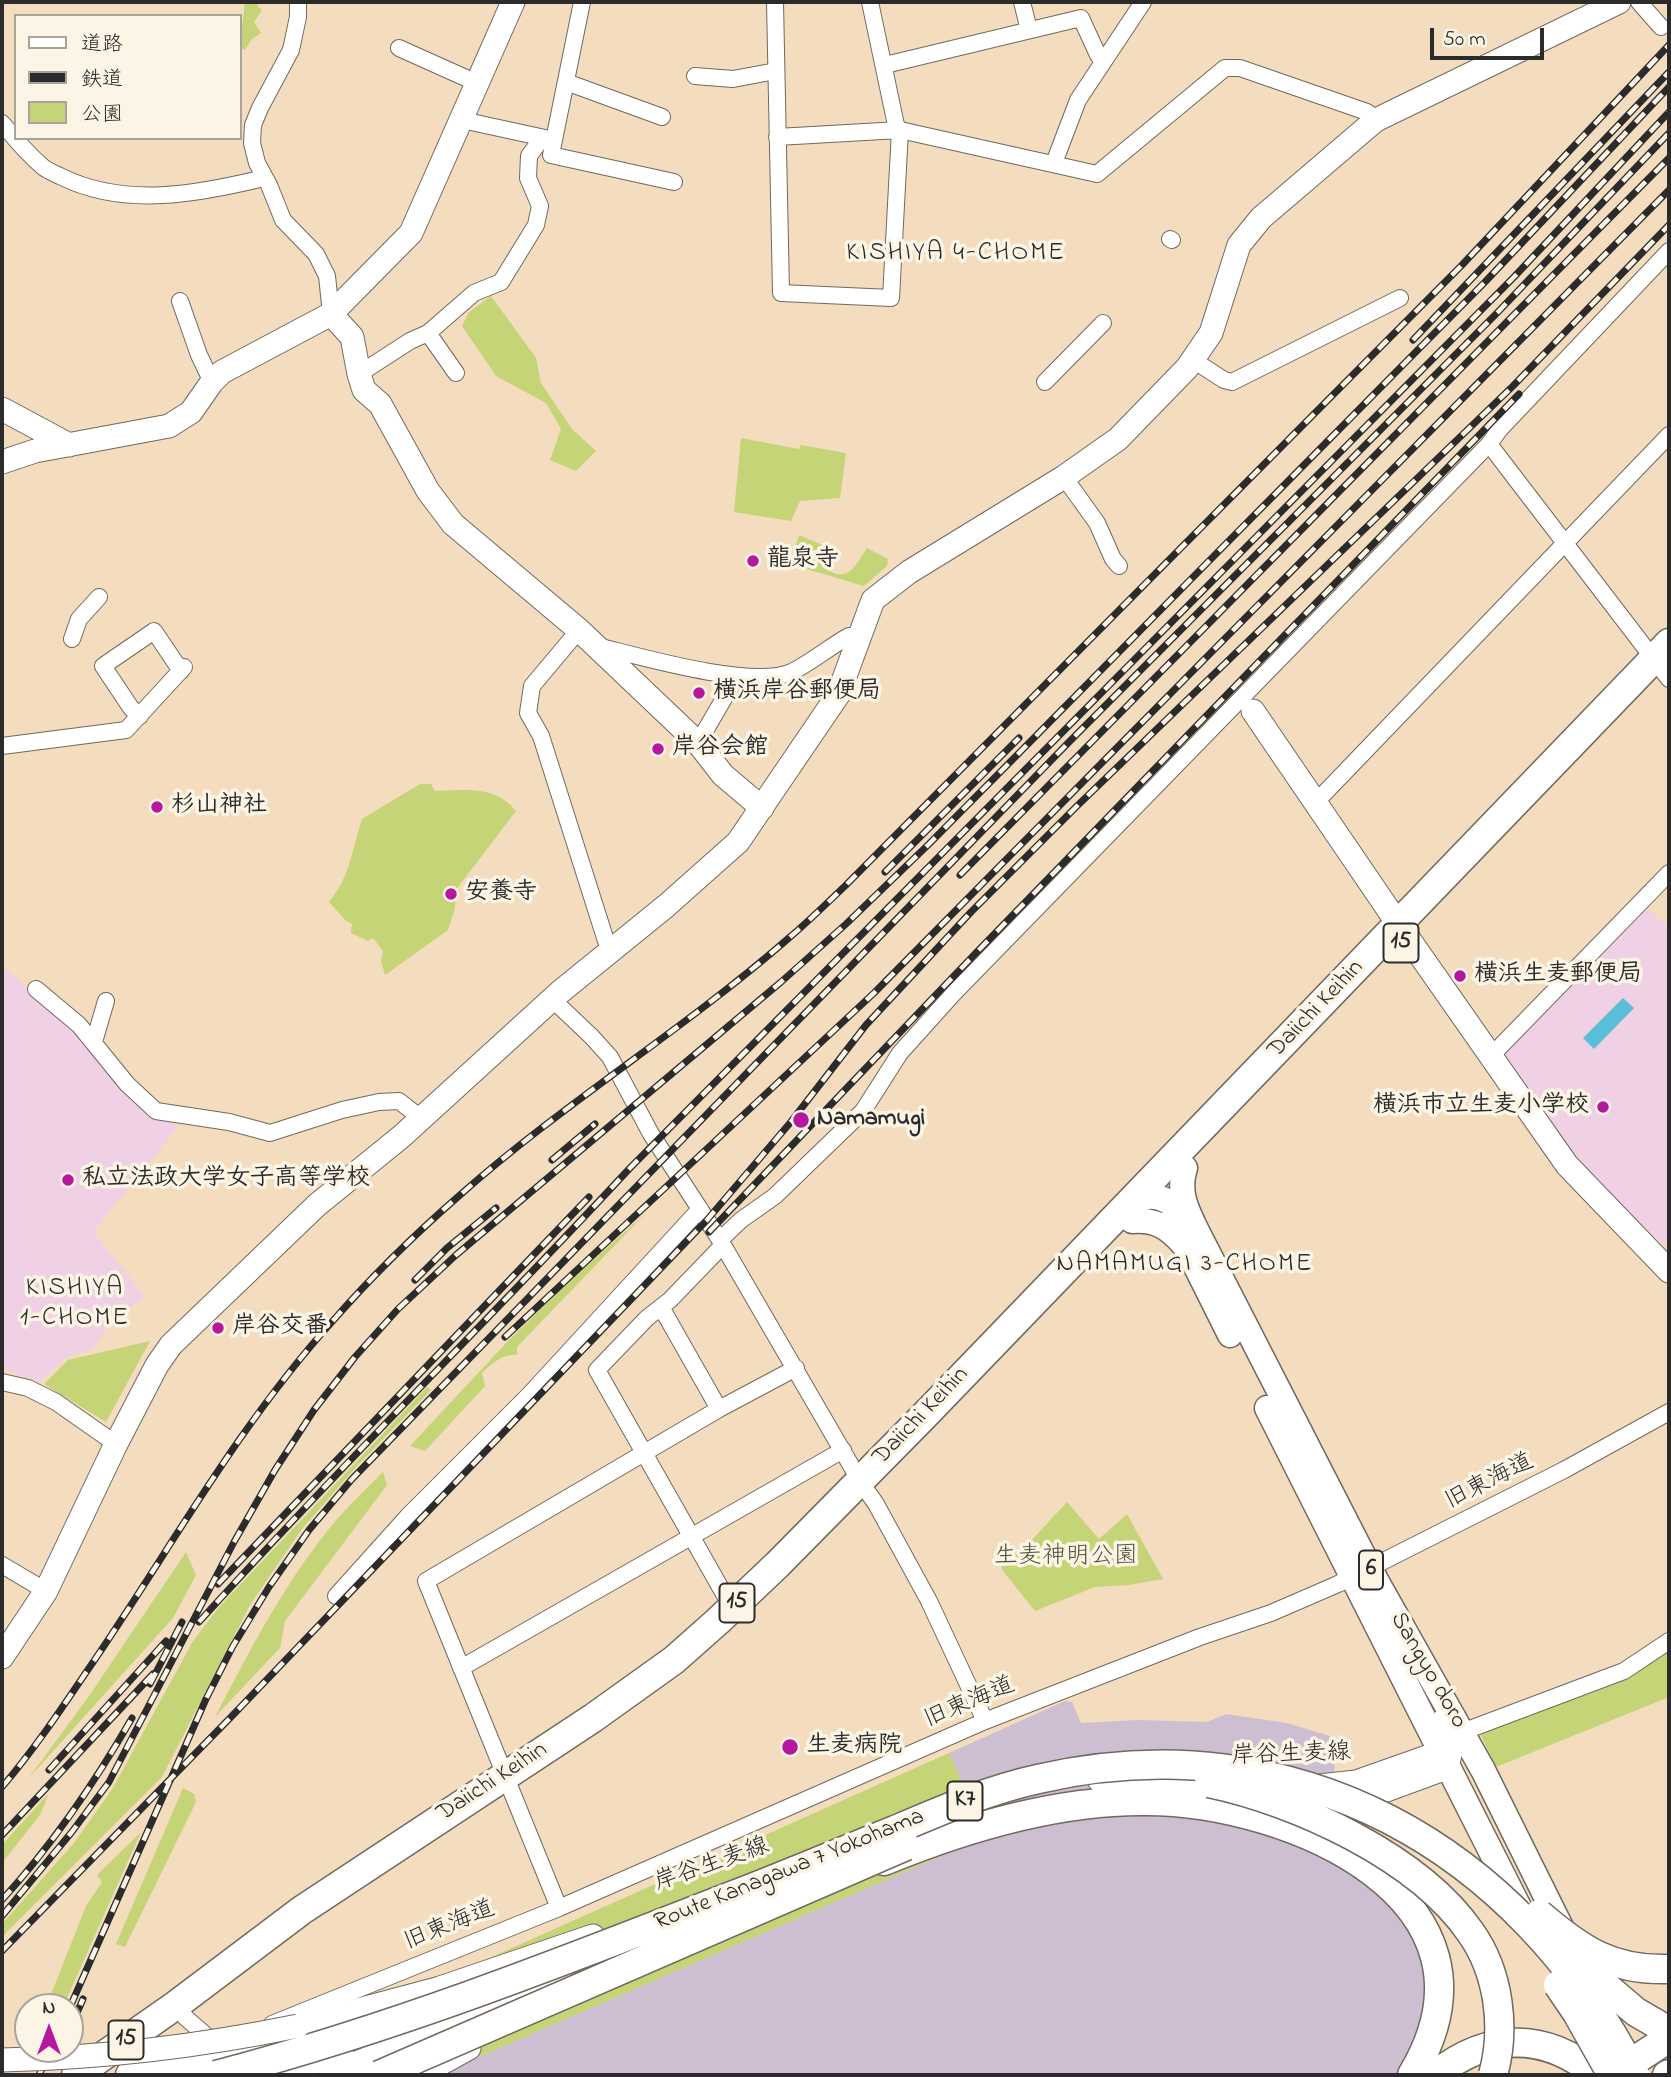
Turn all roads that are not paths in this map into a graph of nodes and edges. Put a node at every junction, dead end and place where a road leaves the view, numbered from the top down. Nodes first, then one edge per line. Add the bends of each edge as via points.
1 (298, 2) edge
2 (513, 2) edge
3 (582, 2) edge
4 (775, 2) edge
5 (870, 2) edge
6 (1022, 2) edge
7 (1143, 2) edge
8 (1619, 2) edge
9 (1639, 2) edge
10 (1661, 27) dead end
11 (1029, 30) junction
12 (399, 48) dead end
13 (1103, 60) junction
14 (885, 65) junction
15 (776, 71) junction
16 (704, 72) dead end
17 (566, 82) junction
18 (477, 83) junction
19 (662, 117) dead end
20 (462, 120) junction
21 (1376, 120) junction
22 (2, 123) edge
23 (900, 130) junction
24 (14, 136) edge
25 (777, 137) junction
26 (548, 139) junction
27 (18, 140) edge
28 (1054, 163) junction
29 (264, 178) junction
30 (674, 181) dead end
31 (1669, 251) edge
32 (1400, 298) dead end
33 (180, 301) dead end
34 (331, 314) junction
35 (1102, 323) dead end
36 (428, 333) junction
37 (1192, 360) junction
38 (456, 373) dead end
39 (359, 374) junction
40 (212, 382) junction
41 (1045, 382) dead end
42 (2, 409) edge
43 (1669, 435) edge
44 (1489, 444) junction
45 (69, 445) junction
46 (4, 466) edge
47 (1064, 477) junction
48 (1564, 544) junction
49 (1119, 566) dead end
50 (99, 597) dead end
51 (587, 637) junction
52 (858, 637) junction
53 (72, 639) dead end
54 (1665, 664) edge
55 (737, 676) junction
56 (1247, 704) junction
57 (140, 716) junction
58 (698, 743) junction
59 (2, 746) edge
60 (1315, 803) junction
61 (762, 808) junction
62 (1669, 873) edge
63 (1402, 931) junction
64 (612, 949) junction
65 (36, 989) dead end
66 (552, 999) junction
67 (106, 1001) dead end
68 (94, 1042) junction
69 (1490, 1057) junction
70 (422, 1119) junction
71 (1168, 1183) junction
72 (700, 1209) junction
73 (1127, 1215) junction
74 (1192, 1240) junction
75 (721, 1242) junction
76 (1669, 1269) edge
77 (660, 1307) junction
78 (796, 1367) junction
79 (2, 1382) edge
80 (719, 1409) junction
81 (1669, 1412) edge
82 (116, 1444) junction
83 (843, 1450) junction
84 (644, 1454) junction
85 (864, 1487) junction
86 (692, 1537) junction
87 (2, 1565) edge
88 (1362, 1573) junction
89 (46, 1591) junction
90 (336, 1596) dead end
91 (732, 1608) junction
92 (1669, 1641) edge
93 (2, 1657) edge
94 (461, 1668) junction
95 (985, 1721) junction
96 (1452, 1751) junction
97 (1418, 1770) junction
98 (1271, 1777) junction
99 (1149, 1780) junction
100 (508, 1782) junction
101 (981, 1795) junction
102 (559, 1908) junction
103 (765, 1908) junction
104 (679, 1934) junction
105 (576, 1948) junction
106 (1669, 1969) edge
107 (546, 2004) junction
108 (181, 2011) junction
109 (1669, 2031) edge
110 (1669, 2038) edge
111 (2, 2060) edge
112 (1669, 2073) edge
113 (76, 2075) edge
114 (107, 2075) edge
115 (130, 2075) edge
116 (216, 2075) edge
117 (276, 2075) edge
118 (334, 2075) edge
119 (379, 2075) edge
120 (405, 2075) edge
121 (419, 2075) edge
122 (1412, 2075) edge
123 (1436, 2075) edge
124 (1493, 2075) edge
125 (1597, 2075) edge
126 (1612, 2075) edge
127 (1633, 2075) edge
128 (1645, 2075) edge

1 - 29 street via 291,50 253,125 252,143
2 - 18 street
3 - 17 street
4 - 15 street
5 - 14 street
6 - 11 street
7 - 13 street
8 - 21 street
9 - 10 street
11 - 13 street via 1081,18
11 - 14 street
12 - 18 street
13 - 28 street via 1078,100
14 - 23 street
15 - 16 street via 733,79
15 - 25 street
17 - 19 street
17 - 26 street
18 - 20 street
20 - 26 street
20 - 34 street via 411,233
21 - 28 street via 1367,112 1240,68 1225,68 1102,175
21 - 37 street via 1261,218 1239,245 1211,332
22 - 24 street
23 - 25 street
23 - 25 street via 891,298 781,293
23 - 28 street
26 - 30 street via 551,155
26 - 36 street via 529,156 528,178 540,206 536,225 501,282 474,293
27 - 29 street via 44,168 105,192 182,195
29 - 34 street via 284,220 316,254 327,276
31 - 44 street
32 - 37 street via 1232,382
33 - 40 street
34 - 39 street via 352,337
34 - 40 street via 234,364
35 - 41 street
36 - 38 street
36 - 39 street
37 - 47 street via 1118,439
39 - 51 street via 364,390 380,404 428,491 453,524
40 - 45 street via 191,412 169,426
42 - 45 street
43 - 48 street
44 - 48 street
44 - 56 street
45 - 46 street
47 - 49 street via 1097,523
47 - 52 street via 890,586 873,600
48 - 54 street
48 - 60 street
50 - 53 street via 79,620
51 - 55 street via 659,661
51 - 58 street
51 - 64 street via 532,686 528,713 541,736
52 - 55 street via 849,636 790,673 759,679
52 - 61 street via 838,695
54 - 63 highway, Daiichi Keihin / 15
55 - 58 street
56 - 60 street
56 - 75 street via 953,994 900,1053 863,1111
57 - 57 street via 103,666 154,631 182,669
57 - 59 street via 127,730
58 - 61 street via 723,775
60 - 63 street
61 - 64 street via 738,842 712,867
62 - 69 street
63 - 69 street
63 - 71 highway, Daiichi Keihin / 15
64 - 66 street
65 - 68 street
66 - 70 street
66 - 72 street via 610,1058 651,1134
67 - 68 street
68 - 70 street via 127,1084 156,1111 270,1133 379,1102 398,1101
69 - 76 street via 1567,1166
70 - 82 street via 317,1205 171,1345
71 - 73 highway, Daiichi Keihin / 15
71 - 74 main road, Sangyo doro / 6
71 - 74 main road, Sangyo doro / 6 via 1181,1187
72 - 75 street
72 - 90 street
73 - 74 main road, Sangyo doro / 6 via 1153,1221
73 - 85 highway, Daiichi Keihin / 15
74 - 88 main road, Sangyo doro / 6
75 - 77 street
75 - 78 street
77 - 80 street
77 - 84 street via 597,1370
78 - 80 street
78 - 83 street
79 - 82 street via 56,1402
80 - 84 street
81 - 88 street, 旧東海道
82 - 89 street
83 - 85 street
83 - 86 street
84 - 86 street
84 - 94 street via 426,1581
85 - 91 highway, Daiichi Keihin / 15
85 - 95 street via 929,1601
85 - 100 highway, Daiichi Keihin / 15 via 773,1592 688,1667 629,1711
86 - 91 street
86 - 94 street
87 - 89 street
88 - 95 street, 旧東海道 via 1271,1613
88 - 96 main road, Sangyo doro / 6
88 - 96 main road, Sangyo doro / 6 via 1404,1629
89 - 93 street
91 - 100 highway, Daiichi Keihin / 15 via 674,1661
92 - 96 street via 1625,1671
94 - 100 street
95 - 102 street, 旧東海道
96 - 97 street, 岸谷生麦線
96 - 125 main road, Sangyo doro / 6
96 - 127 main road, Sangyo doro / 6 via 1483,1770
97 - 104 street, 岸谷生麦線, bridge via 1363,1797 1318,1803 1135,1797 1017,1811 937,1836
97 - 105 street, 岸谷生麦線, bridge via 1335,1785 1253,1787 1117,1780 1014,1794 931,1819
98 - 101 highway, Route Kanagawa 7 Yokohama / K7, bridge via 1200,1766 1127,1766 1065,1773
98 - 106 highway, bridge via 1353,1796 1417,1821 1469,1853 1585,1950 1624,1966
98 - 127 highway, Route Kanagawa 7 Yokohama / K7, bridge via 1387,1819 1420,1835 1480,1878 1570,1971 1610,2027
99 - 103 highway, Route Kanagawa 7 Yokohama / K7, bridge via 1087,1786 1022,1801
99 - 109 highway, bridge via 1209,1778 1268,1783 1351,1801 1395,1819 1483,1875 1620,2000
99 - 126 highway, Route Kanagawa 7 Yokohama / K7, bridge via 1239,1785 1295,1798 1350,1817 1420,1853 1467,1887 1530,1949 1577,2013
100 - 102 street
100 - 108 highway, Daiichi Keihin / 15 via 302,1909
101 - 105 highway, Route Kanagawa 7 Yokohama / K7, bridge via 775,1879
101 - 124 highway, bridge via 1093,1775 1193,1779 1298,1810 1354,1837 1437,1895 1479,1946 1498,2001
102 - 108 street, 旧東海道 via 218,2046
103 - 107 highway, Route Kanagawa 7 Yokohama / K7, bridge
103 - 122 highway, bridge via 943,1837 1054,1810 1164,1801 1259,1816 1303,1832 1358,1861 1394,1889 1419,1921 1434,1956 1438,1994 1432,2033
104 - 118 highway
104 - 121 street, 岸谷生麦線, bridge
105 - 111 street, 岸谷生麦線, bridge via 414,1996 250,2036
105 - 115 highway, bridge via 376,2019
105 - 116 highway, Route Kanagawa 7 Yokohama / K7, bridge via 414,2015
105 - 117 highway, bridge
107 - 119 highway, Route Kanagawa 7 Yokohama / K7, bridge
107 - 120 highway, bridge
108 - 113 highway, Daiichi Keihin / 15
108 - 114 highway, Daiichi Keihin / 15
110 - 126 highway, bridge
112 - 128 main road
123 - 125 highway via 1468,2053 1512,2043 1554,2049

